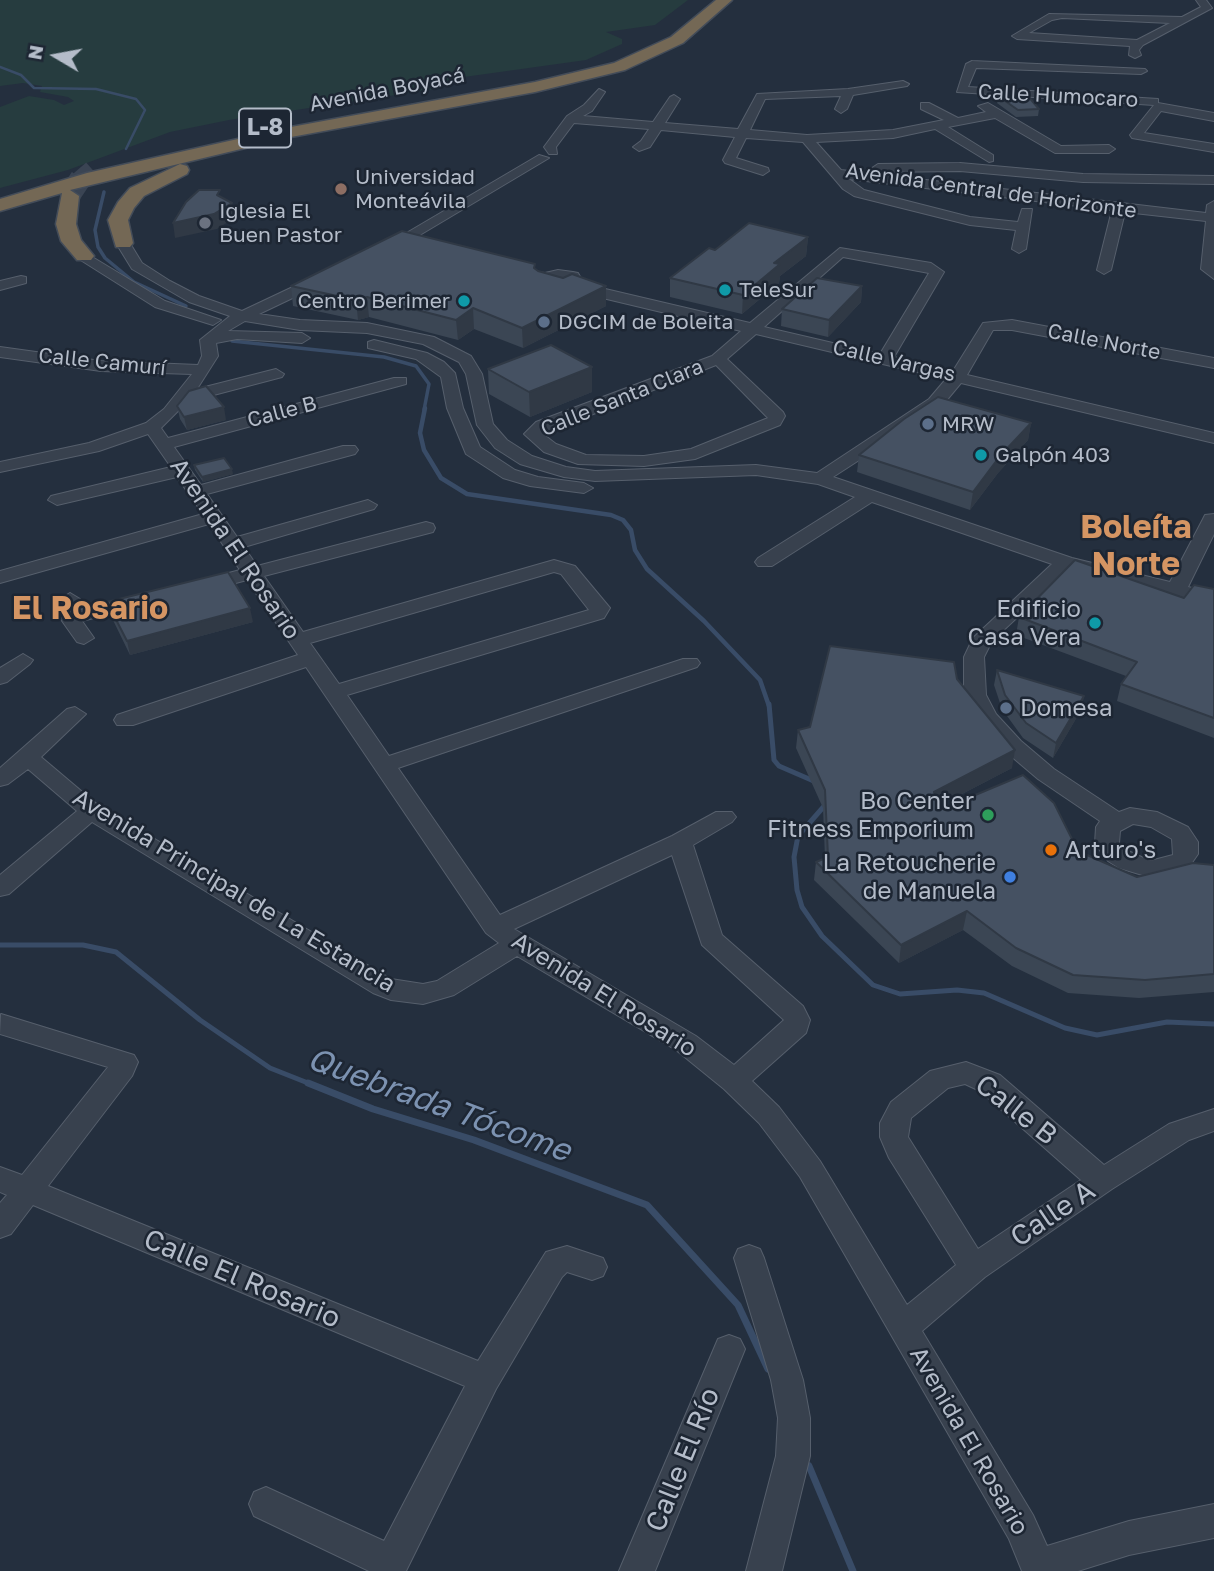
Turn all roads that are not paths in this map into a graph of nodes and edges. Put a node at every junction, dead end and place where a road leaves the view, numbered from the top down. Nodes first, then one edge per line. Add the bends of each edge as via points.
1 (707, 0) edge
2 (725, 0) edge
3 (1201, 0) edge
4 (1181, 20) junction
5 (1139, 43) junction
6 (534, 81) junction
7 (903, 84) dead end
8 (961, 90) junction
9 (1149, 90) junction
10 (599, 92) dead end
11 (848, 92) junction
12 (674, 99) dead end
13 (925, 106) dead end
14 (841, 109) dead end
15 (391, 111) junction
16 (996, 114) junction
17 (1214, 117) edge
18 (571, 119) junction
19 (874, 120) dead end
20 (955, 121) junction
21 (244, 124) dead end
22 (935, 124) junction
23 (657, 126) junction
24 (743, 133) junction
25 (874, 135) junction
26 (807, 138) junction
27 (155, 145) dead end
28 (639, 147) dead end
29 (1214, 148) edge
30 (1110, 149) dead end
31 (905, 158) dead end
32 (989, 158) dead end
33 (95, 166) tunnel mouth
34 (763, 171) dead end
35 (840, 174) junction
36 (1214, 180) edge
37 (69, 196) tunnel mouth
38 (0, 197) edge
39 (1031, 199) junction
40 (0, 205) edge
41 (1119, 209) junction
42 (1213, 214) edge
43 (1022, 227) junction
44 (1212, 240) edge
45 (123, 243) joint
46 (408, 244) joint
47 (1019, 249) dead end
48 (84, 256) joint
49 (371, 257) edge
50 (506, 268) edge
51 (1104, 270) dead end
52 (338, 271) edge
53 (1214, 275) edge
54 (21, 280) dead end
55 (0, 286) edge
56 (270, 302) junction
57 (160, 304) junction
58 (235, 319) junction
59 (755, 329) junction
60 (306, 332) junction
61 (208, 340) junction
62 (0, 352) edge
63 (718, 359) junction
64 (885, 359) junction
65 (1214, 363) edge
66 (204, 370) junction
67 (276, 374) dead end
68 (958, 376) junction
69 (400, 381) dead end
70 (183, 398) junction
71 (158, 435) junction
72 (1214, 438) edge
73 (349, 450) dead end
74 (0, 467) edge
75 (182, 470) junction
76 (821, 479) junction
77 (354, 490) dead end
78 (196, 492) junction
79 (869, 496) junction
80 (57, 500) dead end
81 (214, 517) junction
82 (1212, 519) edge
83 (426, 528) dead end
84 (232, 544) junction
85 (765, 562) dead end
86 (1065, 562) junction
87 (253, 574) junction
88 (0, 577) edge
89 (187, 590) edge
90 (1175, 590) junction
91 (161, 596) edge
92 (1214, 599) edge
93 (84, 638) dead end
94 (303, 650) junction
95 (23, 660) dead end
96 (690, 663) dead end
97 (0, 678) edge
98 (332, 692) junction
99 (75, 714) dead end
100 (125, 720) dead end
101 (28, 757) junction
102 (382, 766) junction
103 (0, 779) edge
104 (91, 811) junction
105 (724, 817) dead end
106 (1116, 821) dead end
107 (680, 842) junction
108 (0, 888) edge
109 (495, 927) junction
110 (517, 944) junction
111 (1, 1024) edge
112 (734, 1081) junction
113 (1214, 1120) edge
114 (0, 1179) edge
115 (1102, 1181) junction
116 (29, 1191) junction
117 (0, 1225) edge
118 (749, 1258) dead end
119 (592, 1267) dead end
120 (974, 1268) junction
121 (903, 1328) junction
122 (729, 1349) dead end
123 (485, 1380) junction
124 (266, 1504) dead end
125 (1214, 1521) edge
126 (389, 1567) edge
127 (1039, 1569) edge
128 (638, 1571) edge
129 (764, 1571) edge

1 - 6 highway, Avenida Boyacá / L-8 via 660,38 634,51 590,68
2 - 15 highway, Avenida Boyacá / L-8 via 677,40 619,66 535,87
3 - 4 street via 1207,8
4 - 5 street
4 - 5 street via 1062,15 1049,17 1017,36
5 - 9 street via 1133,49
6 - 21 highway
6 - 38 highway, Avenida Boyacá / L-8 via 280,124
7 - 11 street
8 - 9 street, Calle Humocaro
8 - 9 street via 972,64
8 - 16 street
9 - 17 street
9 - 29 street via 1136,135
10 - 18 street
11 - 14 street
11 - 24 street via 762,95
12 - 23 street
13 - 20 street
15 - 40 highway, Avenida Boyacá / L-8 via 87,179
15 - 45 highway via 235,153 151,183 137,192 118,220
16 - 20 street
16 - 30 street via 1059,150
18 - 23 street
18 - 46 street via 548,155
19 - 25 street
20 - 22 street
22 - 25 street
22 - 32 street
23 - 24 street
23 - 28 street
24 - 26 street
24 - 34 street via 729,161
25 - 26 street
25 - 31 street
26 - 35 street, Avenida Central de Horizonte
27 - 33 highway
35 - 36 street via 947,167 1083,178
35 - 39 street, Avenida Central de Horizonte
35 - 43 street via 859,193 970,221
37 - 48 highway via 66,224 71,241
39 - 41 street, Avenida Central de Horizonte
39 - 43 street
41 - 42 street, Avenida Central de Horizonte
41 - 51 street
42 - 44 street
43 - 47 street
44 - 53 street via 1208,269
45 - 58 street via 137,266
46 - 49 street
48 - 57 street
50 - 59 street, Calle Vargas via 545,278 548,287 573,286
52 - 56 street
54 - 55 street
56 - 58 street
56 - 60 street via 270,314
57 - 58 street
57 - 61 street
58 - 60 street
58 - 61 street
59 - 63 street, Calle Santa Clara
59 - 64 street, Calle Vargas
59 - 64 street, Calle Santa Clara via 840,252 936,270
60 - 61 street via 237,334
60 - 76 street via 391,333 428,340 456,354 474,374 485,425 501,444 526,460 551,468 595,476 757,470
60 - 76 street via 381,346 439,365 449,376 455,408 472,450 509,474 536,482 645,489
61 - 66 street via 210,356
62 - 66 street, Calle Camurí via 101,366
63 - 63 street, Calle Santa Clara via 542,426 533,434 550,448 584,460 643,461 695,454 774,421 777,416 770,408
64 - 68 street, Calle Vargas
65 - 68 street, Calle Norte via 994,325 985,330
66 - 70 street
67 - 70 street
68 - 72 street, Calle Vargas
68 - 76 street via 935,403
69 - 71 street, Calle B
70 - 71 street
71 - 74 street, Calle B
71 - 75 street, Avenida El Rosario
73 - 78 street
75 - 78 street, Avenida El Rosario
75 - 80 street
76 - 79 street
77 - 84 street via 373,512
78 - 81 street, Avenida El Rosario
79 - 85 street
79 - 86 street
81 - 84 street, Avenida El Rosario
81 - 88 street
82 - 90 street
83 - 87 street
84 - 87 street, Avenida El Rosario
86 - 90 street
86 - 106 street via 983,638 974,657 975,695 987,717 1013,746 1046,775
87 - 89 street
87 - 94 street, Avenida El Rosario
90 - 92 street
91 - 93 street via 70,608
94 - 98 street, Avenida El Rosario
94 - 98 street via 560,566 598,605 597,614
94 - 100 street
95 - 97 street
96 - 102 street
98 - 102 street, Avenida El Rosario
99 - 101 street
101 - 103 street
101 - 104 street, Avenida Principal de La Estancia
102 - 109 street, Avenida El Rosario
104 - 108 street
104 - 110 street, Avenida Principal de La Estancia via 400,993 423,994 445,988
105 - 107 street
107 - 109 street
107 - 112 street via 711,939 797,1020 797,1026
109 - 110 street, Avenida El Rosario
110 - 112 street, Avenida El Rosario via 686,1043
111 - 116 street via 124,1062
112 - 121 street, Avenida El Rosario via 769,1115 810,1169
113 - 115 street, Calle A via 1179,1132
114 - 116 street, Calle El Rosario
115 - 120 street, Calle A
115 - 120 street, Calle B via 989,1083 966,1073 940,1079 901,1110 894,1123 894,1137
116 - 117 street
116 - 123 street, Calle El Rosario
118 - 129 street via 787,1380 794,1418 793,1456
119 - 123 street via 567,1259 557,1261
120 - 121 street, Calle A
121 - 127 street, Avenida El Rosario via 1021,1527
122 - 128 street, Calle El Río
123 - 126 street
124 - 126 street
125 - 127 street via 1129,1538

